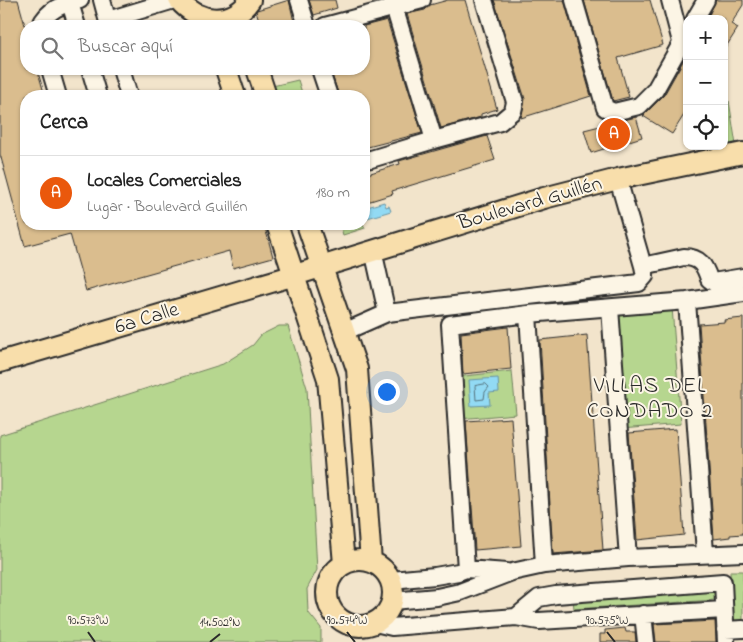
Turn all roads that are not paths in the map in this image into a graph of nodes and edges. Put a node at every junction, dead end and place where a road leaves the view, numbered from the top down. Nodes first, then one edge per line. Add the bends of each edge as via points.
1 (102, 0) edge
2 (174, 0) edge
3 (179, 0) edge
4 (299, 0) edge
5 (422, 0) edge
6 (484, 0) edge
7 (574, 0) edge
8 (670, 0) edge
9 (706, 0) edge
10 (75, 1) edge
11 (393, 4) edge
12 (244, 13) edge
13 (697, 15) edge
14 (44, 20) edge
15 (77, 20) edge
16 (108, 20) edge
17 (117, 20) edge
18 (205, 20) edge
19 (219, 20) edge
20 (305, 20) edge
21 (344, 20) edge
22 (683, 34) edge
23 (683, 39) edge
24 (52, 75) edge
25 (92, 75) edge
26 (123, 75) edge
27 (228, 75) edge
28 (259, 75) edge
29 (322, 75) edge
30 (56, 90) edge
31 (96, 90) edge
32 (127, 90) edge
33 (233, 90) edge
34 (264, 90) edge
35 (327, 90) edge
36 (434, 140) junction
37 (743, 153) edge
38 (370, 159) edge
39 (618, 179) junction
40 (279, 230) edge
41 (309, 230) edge
42 (373, 250) junction
43 (321, 266) junction
44 (643, 266) junction
45 (295, 275) junction
46 (743, 277) edge
47 (743, 293) edge
48 (687, 302) junction
49 (610, 308) junction
50 (387, 313) junction
51 (528, 314) junction
52 (344, 332) junction
53 (0, 362) edge
54 (705, 553) junction
55 (743, 553) edge
56 (628, 558) junction
57 (371, 562) junction
58 (344, 564) junction
59 (544, 565) junction
60 (466, 569) junction
61 (512, 572) junction
62 (435, 576) junction
63 (391, 580) junction
64 (437, 597) junction
65 (392, 601) junction
66 (724, 610) junction
67 (643, 614) junction
68 (516, 617) junction
69 (743, 629) edge
70 (348, 633) edge
71 (376, 633) edge
72 (726, 636) edge
73 (646, 642) edge

1 - 16 street
2 - 17 street
3 - 18 main road via 186,9
4 - 20 street
5 - 11 street
6 - 36 street via 515,108 502,121
7 - 23 street via 605,108 614,112 639,106 656,90
8 - 22 street
9 - 13 street
10 - 14 street via 58,6
10 - 15 street
11 - 21 street
11 - 36 street
12 - 19 main road
24 - 30 street
25 - 31 street
26 - 32 street
27 - 33 main road
28 - 34 main road
29 - 35 street
36 - 38 street
37 - 39 main road, Boulevard Guillén
39 - 42 main road, Boulevard Guillén
39 - 44 street
40 - 45 main road
41 - 43 main road
42 - 43 main road, Boulevard Guillén
42 - 50 street
43 - 45 main road, 6a Calle
43 - 52 main road
44 - 46 street via 690,257 701,262 713,282
44 - 50 street via 645,276 639,283
45 - 53 main road, 6a Calle
45 - 58 main road via 328,379
47 - 48 street
48 - 49 street
48 - 54 street
49 - 51 street
49 - 56 street
50 - 52 street
51 - 59 street
51 - 60 street via 450,324
52 - 57 main road via 357,369
54 - 55 street
54 - 56 street
56 - 59 street
57 - 58 main road via 354,560
57 - 63 main road via 383,569
58 - 70 main road via 335,570 326,592 333,614
59 - 61 street
60 - 61 street
60 - 62 street
61 - 64 street via 460,592
62 - 63 street
62 - 64 street
63 - 65 main road
64 - 65 street
65 - 71 main road
66 - 67 street
66 - 68 street via 723,582 556,595 540,598
66 - 72 street
67 - 68 street via 539,622
67 - 73 street
68 - 71 street via 392,627
69 - 72 street
70 - 71 main road via 364,627

